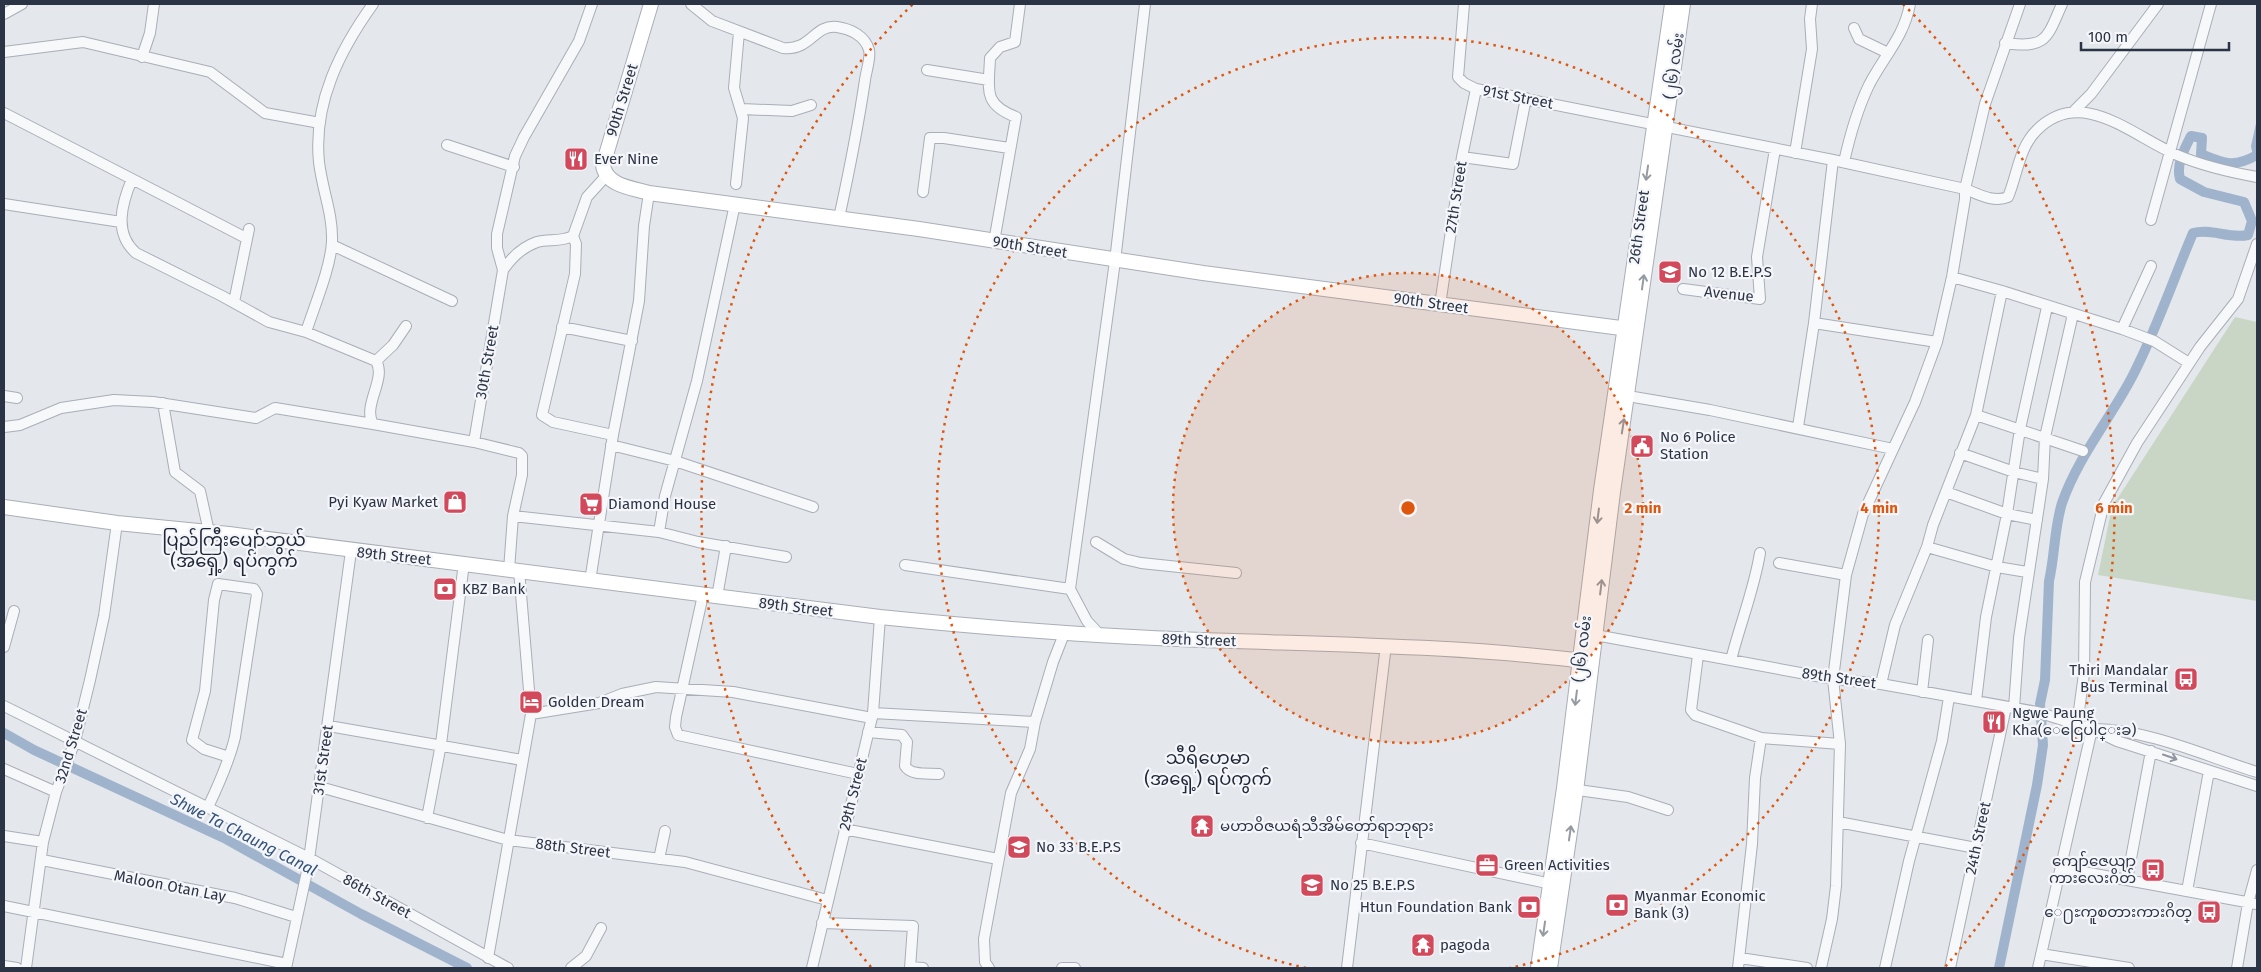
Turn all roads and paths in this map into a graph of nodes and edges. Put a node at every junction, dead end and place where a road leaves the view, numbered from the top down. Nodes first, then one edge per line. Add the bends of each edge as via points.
1 (22, 4) edge
2 (154, 4) edge
3 (373, 4) edge
4 (592, 4) edge
5 (652, 4) edge
6 (691, 4) edge
7 (1020, 4) edge
8 (1145, 4) edge
9 (1464, 4) edge
10 (1672, 4) edge
11 (1683, 4) edge
12 (1812, 4) edge
13 (1910, 4) edge
14 (2020, 4) edge
15 (2062, 4) edge
16 (2158, 4) edge
17 (2211, 4) edge
18 (4, 14) edge
19 (1854, 28) dead end
20 (739, 32) junction
21 (2005, 43) junction
22 (4, 52) edge
23 (1888, 53) junction
24 (142, 57) junction
25 (927, 70) dead end
26 (990, 80) junction
27 (1476, 89) junction
28 (1526, 98) junction
29 (811, 105) dead end
30 (742, 109) junction
31 (2075, 110) junction
32 (4, 113) edge
33 (320, 123) junction
34 (1659, 126) junction
35 (447, 146) dead end
36 (1009, 148) junction
37 (1775, 148) junction
38 (1795, 153) junction
39 (2174, 154) junction
40 (1462, 157) junction
41 (1833, 160) junction
42 (1844, 162) junction
43 (514, 167) junction
44 (607, 175) junction
45 (2257, 177) edge
46 (132, 179) junction
47 (736, 184) dead end
48 (1964, 189) junction
49 (923, 192) dead end
50 (649, 193) junction
51 (4, 204) edge
52 (735, 204) junction
53 (839, 218) junction
54 (2151, 220) dead end
55 (121, 222) junction
56 (573, 236) junction
57 (994, 242) junction
58 (2257, 244) edge
59 (332, 245) junction
60 (1115, 261) junction
61 (2151, 266) dead end
62 (503, 270) junction
63 (1952, 277) junction
64 (1683, 289) dead end
65 (2002, 291) junction
66 (452, 301) dead end
67 (234, 302) junction
68 (1440, 304) junction
69 (2046, 307) junction
70 (2073, 314) junction
71 (1814, 324) junction
72 (406, 326) dead end
73 (562, 327) junction
74 (1630, 329) junction
75 (2122, 329) junction
76 (306, 332) junction
77 (632, 341) junction
78 (1937, 342) junction
79 (376, 360) junction
80 (2189, 362) junction
81 (1621, 395) junction
82 (4, 396) edge
83 (17, 398) dead end
84 (163, 403) junction
85 (1976, 415) junction
86 (373, 424) junction
87 (4, 427) edge
88 (1798, 427) junction
89 (2020, 430) junction
90 (2045, 437) junction
91 (612, 440) junction
92 (474, 442) junction
93 (1893, 449) junction
94 (2083, 451) dead end
95 (1960, 453) junction
96 (676, 461) junction
97 (2014, 472) junction
98 (2043, 479) junction
99 (1946, 492) junction
100 (4, 507) edge
101 (813, 507) dead end
102 (2007, 514) junction
103 (513, 516) junction
104 (2037, 520) junction
105 (116, 523) junction
106 (600, 525) junction
107 (209, 532) junction
108 (660, 532) junction
109 (1096, 542) dead end
110 (726, 546) junction
111 (1927, 547) junction
112 (351, 551) junction
113 (1760, 553) dead end
114 (786, 557) dead end
115 (464, 563) junction
116 (1779, 563) dead end
117 (905, 566) dead end
118 (1996, 567) junction
119 (514, 570) junction
120 (2027, 572) junction
121 (1236, 573) dead end
122 (1846, 575) junction
123 (590, 581) junction
124 (1070, 589) junction
125 (710, 596) junction
126 (14, 611) dead end
127 (880, 617) junction
128 (1064, 634) junction
129 (1589, 634) junction
130 (1100, 635) junction
131 (1928, 640) dead end
132 (1386, 645) junction
133 (4, 647) edge
134 (1698, 655) junction
135 (1731, 660) junction
136 (1586, 662) junction
137 (1833, 679) junction
138 (1881, 684) junction
139 (682, 687) junction
140 (1922, 692) junction
141 (1949, 697) junction
142 (1976, 701) junction
143 (4, 706) edge
144 (2010, 707) junction
145 (530, 714) junction
146 (872, 715) junction
147 (1035, 722) junction
148 (2077, 725) junction
149 (329, 726) junction
150 (2092, 729) junction
151 (868, 732) junction
152 (1761, 738) junction
153 (441, 744) junction
154 (1840, 744) junction
155 (73, 746) junction
156 (2151, 751) junction
157 (229, 757) junction
158 (522, 760) junction
159 (4, 769) edge
160 (2210, 771) junction
161 (2257, 772) edge
162 (858, 774) junction
163 (938, 774) dead end
164 (2257, 786) edge
165 (320, 787) junction
166 (1570, 789) junction
167 (56, 792) junction
168 (208, 807) junction
169 (1668, 810) dead end
170 (427, 818) junction
171 (1838, 822) junction
172 (844, 829) junction
173 (665, 831) dead end
174 (1916, 835) junction
175 (4, 836) edge
176 (508, 840) junction
177 (43, 842) junction
178 (1361, 843) junction
179 (1976, 848) junction
180 (659, 859) junction
181 (998, 859) junction
182 (42, 860) junction
183 (308, 862) junction
184 (2062, 868) junction
185 (2257, 870) edge
186 (2127, 880) junction
187 (1556, 886) junction
188 (2187, 891) junction
189 (827, 900) junction
190 (2253, 904) edge
191 (4, 906) edge
192 (34, 911) junction
193 (296, 917) junction
194 (822, 923) junction
195 (601, 928) dead end
196 (2041, 954) junction
197 (488, 958) junction
198 (1739, 963) edge
199 (4, 966) edge
200 (286, 966) edge
201 (18, 968) edge
202 (26, 968) edge
203 (508, 968) edge
204 (571, 968) edge
205 (812, 968) edge
206 (910, 968) edge
207 (923, 968) edge
208 (989, 968) edge
209 (1062, 968) edge
210 (1075, 968) edge
211 (1347, 968) edge
212 (1538, 968) edge
213 (1550, 968) edge
214 (1808, 968) edge
215 (1821, 968) edge
216 (1885, 968) edge
217 (1950, 968) edge
218 (2038, 968) edge
219 (2129, 968) edge
220 (2237, 968) edge

1 - 18 street
2 - 24 street via 150,33
3 - 33 street via 334,68
4 - 43 street via 579,41 524,137
5 - 44 street, 90th Street via 606,152 604,164
6 - 20 street via 712,22
7 - 26 street via 1015,42 1000,47 990,58
8 - 60 street
9 - 27 street, 91st Street via 1458,77
10 - 34 street, (၂၆) လမ်း
11 - 34 street, (၂၆) လမ်း
12 - 38 street via 1812,49
13 - 23 street via 1903,32
14 - 21 street
15 - 21 street via 2043,41 2020,45
16 - 31 street via 2091,94
17 - 39 street
19 - 23 street via 1859,38
20 - 30 street via 734,88
20 - 53 street via 793,49 804,46 820,31 837,27 860,35 870,50 858,130
21 - 48 street via 1985,104
22 - 24 street via 83,42
23 - 42 street via 1855,116
24 - 33 street via 210,72 265,113
25 - 26 street
26 - 36 street via 990,98 999,111 1016,117
27 - 28 street, 91st Street
27 - 40 street, 27th Street
28 - 34 street, 91st Street
28 - 40 street via 1513,164
29 - 30 street via 792,111
30 - 47 street
31 - 39 street via 2105,119
31 - 48 street, 91st Street via 2052,118 2035,131 2028,141 2008,197 2001,200
32 - 46 street
33 - 59 street via 319,162
34 - 37 street, 91st Street
34 - 74 street, 26th Street
35 - 43 street
36 - 49 street via 930,138
36 - 57 street
37 - 38 street, 91st Street
37 - 64 street, Avenue via 1757,257 1760,299
38 - 41 street, 91st Street
39 - 45 street via 2218,170
39 - 54 street
40 - 68 street, 27th Street
41 - 42 street, 91st Street
41 - 71 street
42 - 48 street, 91st Street
43 - 62 street via 497,234 496,248
44 - 50 street, 90th Street via 618,184
44 - 56 street via 588,197
46 - 55 street via 123,198
46 - 67 street via 248,234
48 - 63 street
50 - 52 street, 90th Street
50 - 77 street
51 - 55 street
52 - 53 street, 90th Street
52 - 96 street via 698,381
53 - 57 street, 90th Street
55 - 67 street via 127,243 136,253
56 - 62 street via 554,242 538,242 513,255
56 - 73 street via 576,274
57 - 60 street, 90th Street
58 - 80 street via 2238,298
59 - 66 street
59 - 76 street
60 - 68 street, 90th Street
60 - 124 street
61 - 75 street
62 - 92 street, 30th Street
63 - 65 street
63 - 78 street
65 - 69 street
65 - 85 street
67 - 76 street via 269,322
68 - 74 street, 90th Street
69 - 70 street
69 - 89 street
70 - 75 street
70 - 90 street, 24th Street
71 - 78 street
71 - 88 street
72 - 79 street
73 - 77 street
73 - 91 street via 542,415 553,422
74 - 81 street, (၂၆) လမ်း
75 - 80 street via 2154,341
76 - 79 street
77 - 91 street
78 - 93 street
79 - 86 street via 378,374 370,414
80 - 148 street via 2137,443 2104,503 2085,582 2084,674
81 - 88 street
81 - 129 street, (၂၆) လမ်း
82 - 83 street
84 - 86 street via 256,418 275,408
84 - 87 street via 102,401 61,408 20,425
84 - 107 street via 175,472 200,491
85 - 89 street
85 - 95 street
86 - 92 street
88 - 93 street
89 - 90 street
89 - 97 street
90 - 94 street
90 - 98 street, 24th Street
91 - 96 street
91 - 106 street
92 - 103 street via 522,456 524,462
93 - 122 street via 1863,514
95 - 97 street
95 - 99 street
96 - 101 street
96 - 108 street via 665,496
97 - 98 street
97 - 102 street
98 - 104 street, 24th Street
99 - 102 street
99 - 111 street
100 - 105 street, 89th Street
102 - 104 street
102 - 118 street
103 - 106 street
103 - 119 street
104 - 120 street, 24th Street
105 - 107 street, 89th Street
105 - 155 street, 32nd Street via 104,616
106 - 108 street
106 - 123 street
107 - 112 street, 89th Street
108 - 110 street
109 - 121 street via 1135,562
110 - 114 street
110 - 125 street
111 - 118 street
111 - 138 street via 1895,625
112 - 115 street, 89th Street
112 - 149 street, 31st Street
113 - 135 street
115 - 119 street, 89th Street
115 - 153 street
116 - 122 street
117 - 124 street
118 - 120 street
118 - 142 street via 1986,616
119 - 123 street, 89th Street
119 - 145 street
120 - 144 street, 24th Street
122 - 137 street
123 - 125 street, 89th Street
124 - 130 street via 1082,613
125 - 127 street, 89th Street
125 - 139 street
126 - 133 street
127 - 128 street, 89th Street
127 - 146 street, 29th Street
128 - 130 street, 89th Street
128 - 147 street
129 - 134 street, 89th Street
129 - 136 street, (၂၆) လမ်း
130 - 132 street, 89th Street
131 - 140 street
132 - 136 street, 89th Street
132 - 178 street
134 - 135 street, 89th Street
134 - 152 street via 1693,713
135 - 137 street, 89th Street
136 - 166 street, (၂၆) လမ်း
137 - 138 street, 89th Street
137 - 154 street
138 - 140 street, 89th Street
139 - 145 street via 656,686 599,703
139 - 146 street
139 - 162 street via 675,727 678,735
140 - 141 street, 89th Street
141 - 142 street, 89th Street
141 - 174 street via 1942,741
142 - 144 street, 89th Street
143 - 155 street, 86th Street
144 - 148 street, 89th Street via 2055,716
144 - 179 street, 24th Street
145 - 158 street
146 - 147 street
146 - 151 street, 29th Street
147 - 181 street via 1030,750 1011,793
148 - 150 street, 89th Street
149 - 153 street
149 - 165 street, 31st Street
150 - 156 street, 89th Street via 2117,741
150 - 161 street, 89th Street via 2117,730 2153,739
150 - 184 street
151 - 162 street, 29th Street
151 - 163 street via 902,735 907,742 906,770
152 - 154 street
152 - 198 street
153 - 158 street
153 - 170 street
154 - 171 street
155 - 167 street, 32nd Street
155 - 168 street, 86th Street
156 -> 160 street, 89th Street
156 - 186 street
157 - 157 street via 235,737 257,594 254,588 247,586 218,584 205,691 192,740 204,749
157 - 168 street
158 - 176 street
159 - 167 street
160 - 164 street, 89th Street
160 - 188 street
162 - 172 street, 29th Street
165 - 170 street, 88th Street
165 - 183 street, 31st Street
166 - 169 street via 1628,797
166 - 187 street, (၂၆) လမ်း
167 - 177 street, 32nd Street
168 - 183 street, 86th Street
170 - 176 street, 88th Street
171 - 174 street
171 - 215 street via 1832,919
172 - 181 street
172 - 189 street, 29th Street
173 - 180 street
174 - 179 street
174 - 216 street
175 - 177 street
176 - 180 street, 88th Street
176 - 197 street
177 - 182 street, 32nd Street
178 - 187 street
178 - 211 street
179 - 217 street, 24th Street
180 - 189 street, 88th Street via 685,862
181 - 208 street via 984,939 985,962
182 - 192 street, 32nd Street
182 - 193 street, Maloon Otan Lay via 235,898
183 - 193 street, 31st Street
183 - 197 street, 86th Street
184 - 186 street
184 - 196 street
185 - 190 street
186 - 188 street
187 -> 212 street, (၂၆) လမ်း
187 - 213 street, (၂၆) လမ်း
188 - 190 street
189 - 194 street, 29th Street
190 - 220 street
191 - 192 street
192 - 200 street
192 - 202 street, 32nd Street
193 - 200 street, 31st Street
194 - 205 street, 29th Street
194 - 206 street via 913,926
195 - 204 street via 586,956
196 - 218 street
196 - 219 street
197 - 203 street, 86th Street
198 - 214 street
199 - 201 street
206 - 207 street
209 - 210 street

